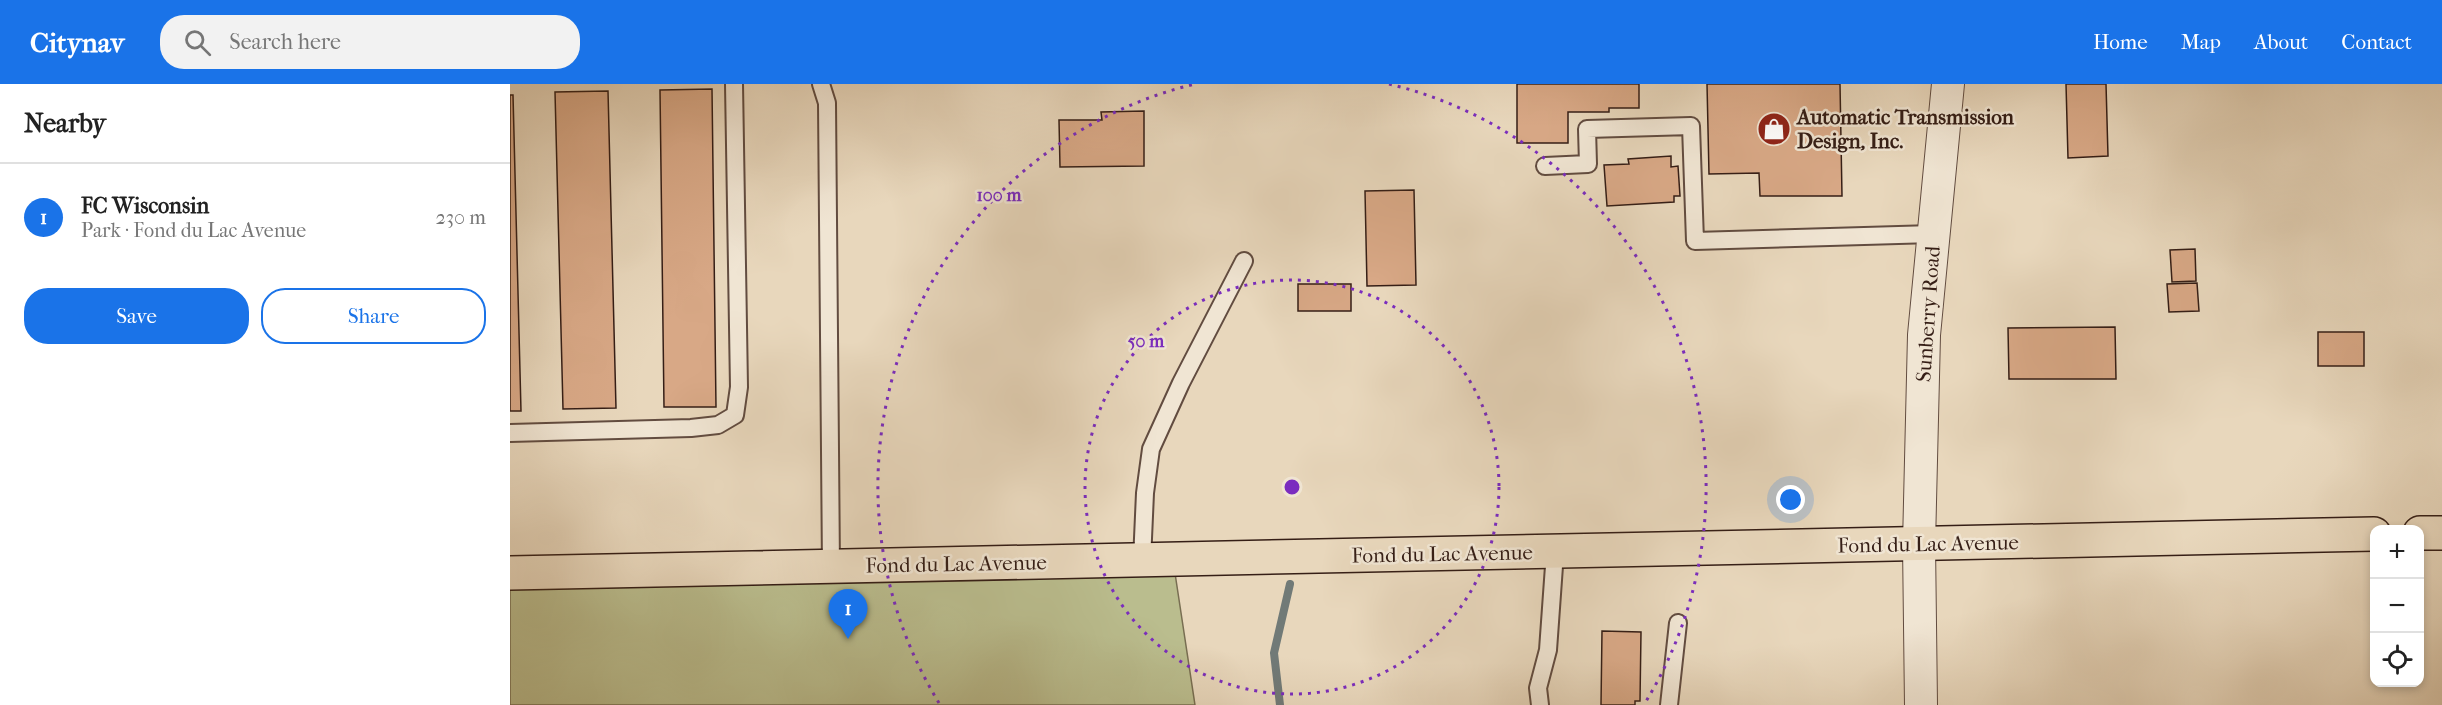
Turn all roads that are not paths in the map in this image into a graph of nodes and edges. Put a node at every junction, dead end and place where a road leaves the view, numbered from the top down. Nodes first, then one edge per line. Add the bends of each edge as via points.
1 (734, 84) edge
2 (821, 84) edge
3 (1948, 84) edge
4 (1545, 166) dead end
5 (1933, 234) junction
6 (1244, 261) dead end
7 (510, 433) edge
8 (2424, 533) edge
9 (2442, 533) edge
10 (2370, 534) edge
11 (1919, 544) junction
12 (1555, 552) junction
13 (1142, 561) junction
14 (831, 567) junction
15 (510, 573) edge
16 (1678, 623) dead end
17 (1540, 705) edge
18 (1669, 705) edge
19 (1921, 705) edge

1 - 7 lane via 739,387 735,415 718,425 690,428
2 - 14 lane via 827,104
3 - 5 street, Sunberry Road
4 - 5 lane via 1588,164 1587,129 1691,126 1695,242
5 - 11 street, Sunberry Road via 1924,335
6 - 13 lane via 1151,449
8 - 9 main road
10 - 11 main road, Fond du Lac Avenue
11 - 12 main road, Fond du Lac Avenue
11 - 19 street, Sunberry Road
12 - 13 main road, Fond du Lac Avenue
12 - 17 lane via 1548,650 1538,688
13 - 14 main road, Fond du Lac Avenue
14 - 15 main road, Fond du Lac Avenue
16 - 18 lane

